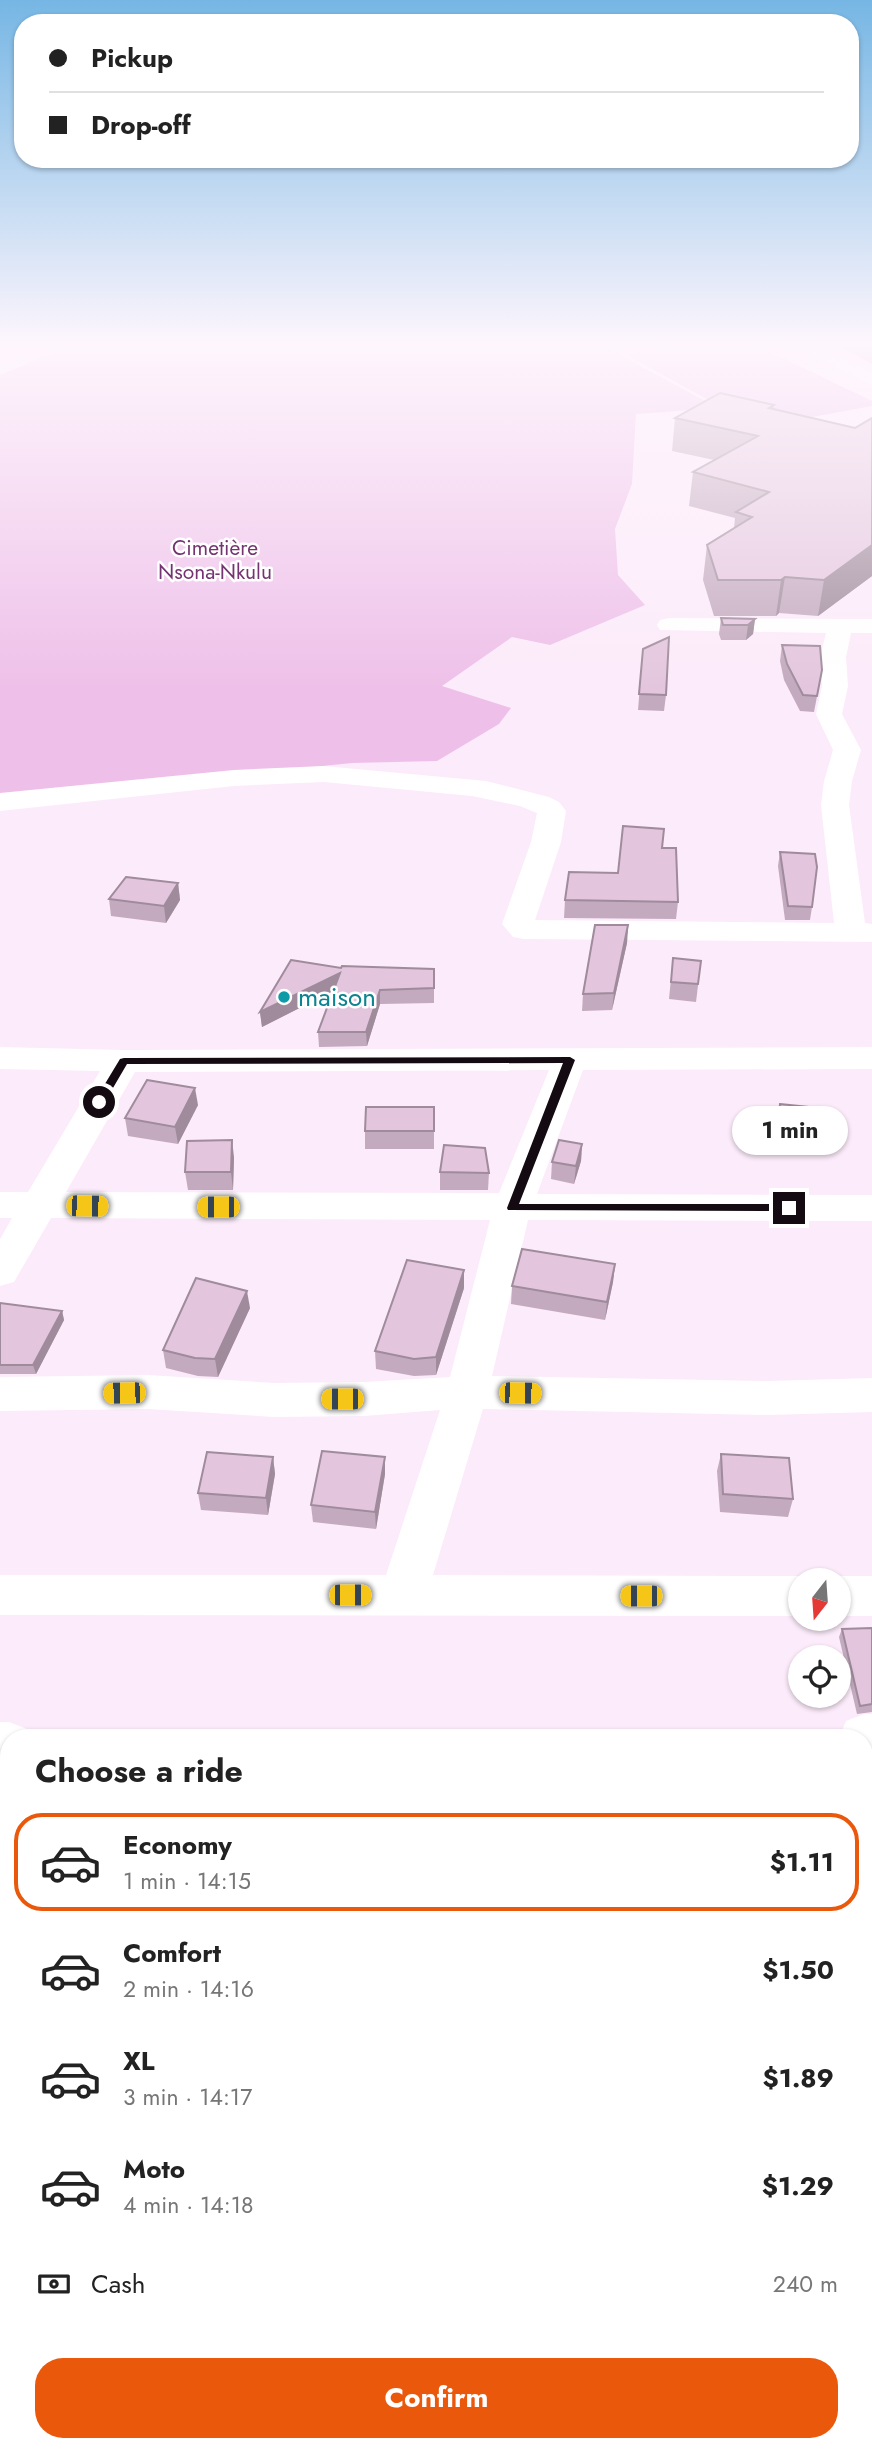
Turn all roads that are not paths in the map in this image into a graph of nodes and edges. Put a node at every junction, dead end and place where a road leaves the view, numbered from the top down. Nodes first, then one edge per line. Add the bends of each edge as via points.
1 (669, 625) dead end
2 (840, 626) junction
3 (872, 626) edge
4 (0, 802) edge
5 (861, 933) edge
6 (0, 1058) edge
7 (872, 1058) edge
8 (570, 1060) junction
9 (124, 1061) junction
10 (0, 1205) edge
11 (39, 1206) junction
12 (512, 1208) junction
13 (872, 1208) edge
14 (0, 1272) edge
15 (467, 1392) junction
16 (0, 1394) edge
17 (872, 1395) edge
18 (0, 1595) edge
19 (403, 1596) junction
20 (788, 1596) edge
21 (851, 1596) edge
22 (872, 1596) edge

1 - 2 street
2 - 3 street
2 - 5 street via 829,714 847,750 835,805
4 - 5 street via 311,774 469,785 552,811 518,924 524,930
6 - 9 street
7 - 8 street
8 - 9 street
8 - 12 street
9 - 11 street
10 - 11 street
11 - 12 street
11 - 14 street
12 - 13 street
12 - 15 street
15 - 16 street via 274,1400 148,1392
15 - 17 street via 768,1398
15 - 19 street
18 - 19 street
19 - 20 street
21 - 22 street

